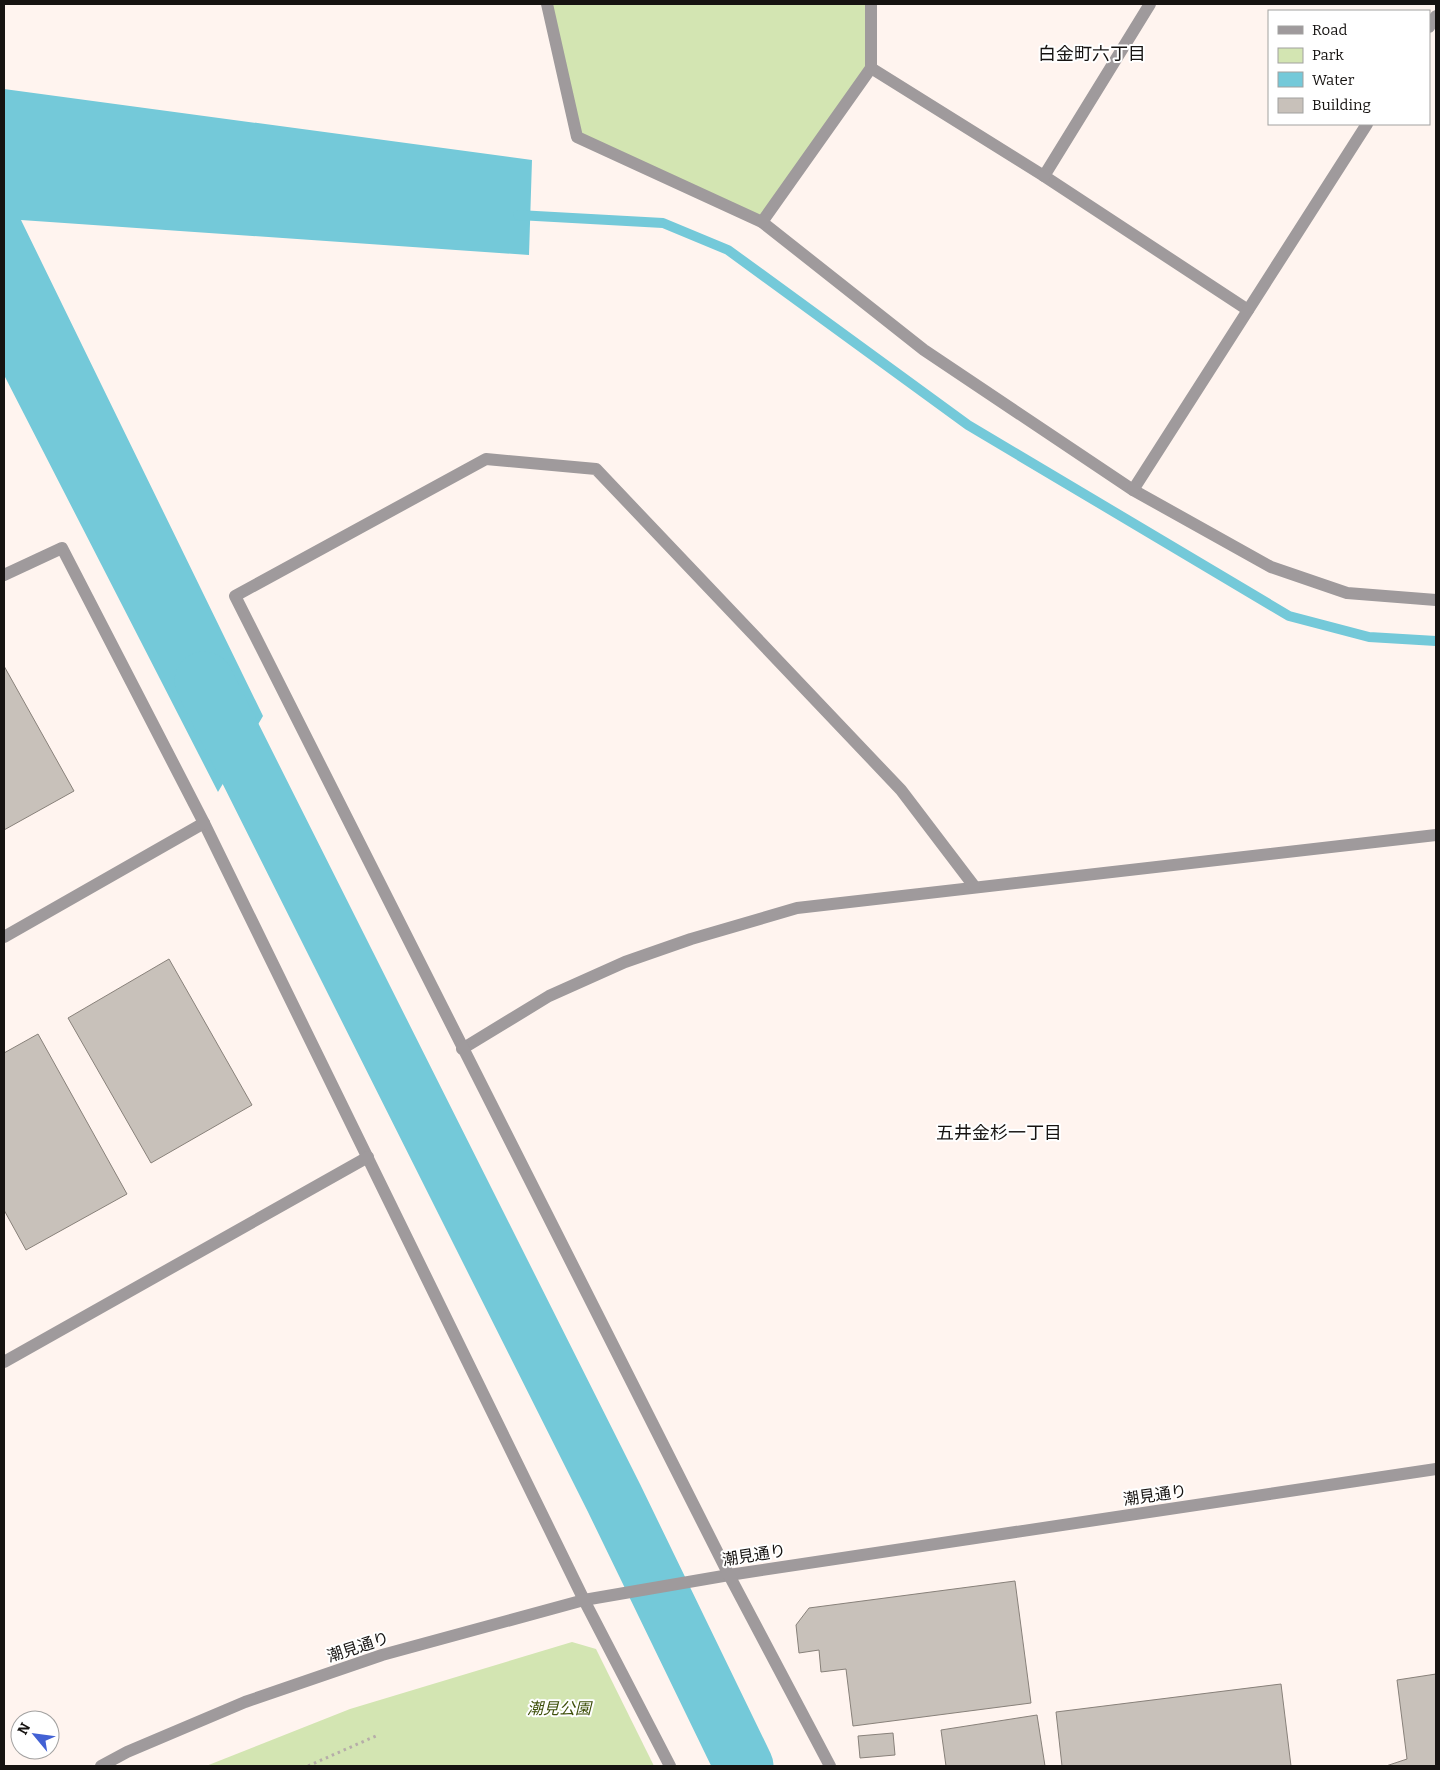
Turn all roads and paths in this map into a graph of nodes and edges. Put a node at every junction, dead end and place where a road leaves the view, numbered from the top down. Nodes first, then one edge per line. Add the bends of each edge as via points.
1 (546, 4) edge
2 (871, 4) edge
3 (1150, 4) edge
4 (871, 68) junction
5 (1366, 125) edge
6 (1044, 176) junction
7 (762, 222) junction
8 (1248, 310) junction
9 (1134, 490) junction
10 (4, 575) edge
11 (1436, 600) edge
12 (204, 823) junction
13 (1436, 835) edge
14 (974, 886) junction
15 (4, 936) edge
16 (462, 1049) junction
17 (368, 1157) junction
18 (4, 1362) edge
19 (1436, 1469) edge
20 (729, 1575) junction
21 (584, 1600) junction
22 (378, 1735) dead end
23 (101, 1766) edge
24 (308, 1766) edge
25 (670, 1766) edge
26 (830, 1766) edge

1 - 7 street via 577,137
2 - 4 street
3 - 6 street
4 - 6 street
4 - 7 street
5 - 8 street
6 - 8 street
7 - 9 street via 924,350
8 - 9 street
9 - 11 street via 1271,567 1346,593
10 - 12 street via 62,548
12 - 15 street
12 - 17 street
13 - 14 street
14 - 16 street via 797,908 691,939 625,962 549,996
14 - 16 street via 900,790 596,469 486,459 234,596
16 - 20 street
17 - 18 street
17 - 21 street
19 - 20 street, 潮見通り
20 - 21 street, 潮見通り
20 - 26 street
21 - 23 street, 潮見通り via 382,1655 272,1693 136,1748
21 - 25 street
22 - 24 path

